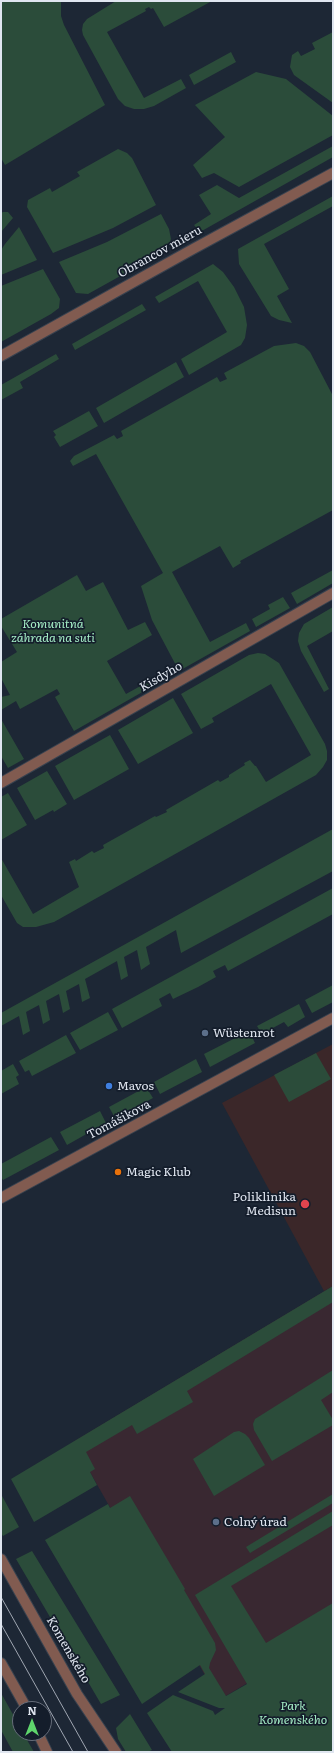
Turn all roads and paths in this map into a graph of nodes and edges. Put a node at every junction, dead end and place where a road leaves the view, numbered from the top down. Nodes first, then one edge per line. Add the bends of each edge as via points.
1 (333, 173) edge
2 (1, 356) edge
3 (333, 593) edge
4 (1, 783) edge
5 (333, 1018) edge
6 (1, 1198) edge
7 (1, 1559) edge
8 (1, 1663) edge
9 (22, 1701) edge
10 (42, 1741) edge
11 (47, 1752) edge
12 (116, 1752) edge

1 - 2 street, Obrancov mieru
3 - 4 street, Kisdyho
5 - 6 street, Tomášikova
7 - 12 street, Komenského via 77,1694
8 - 9 street
10 - 11 street

